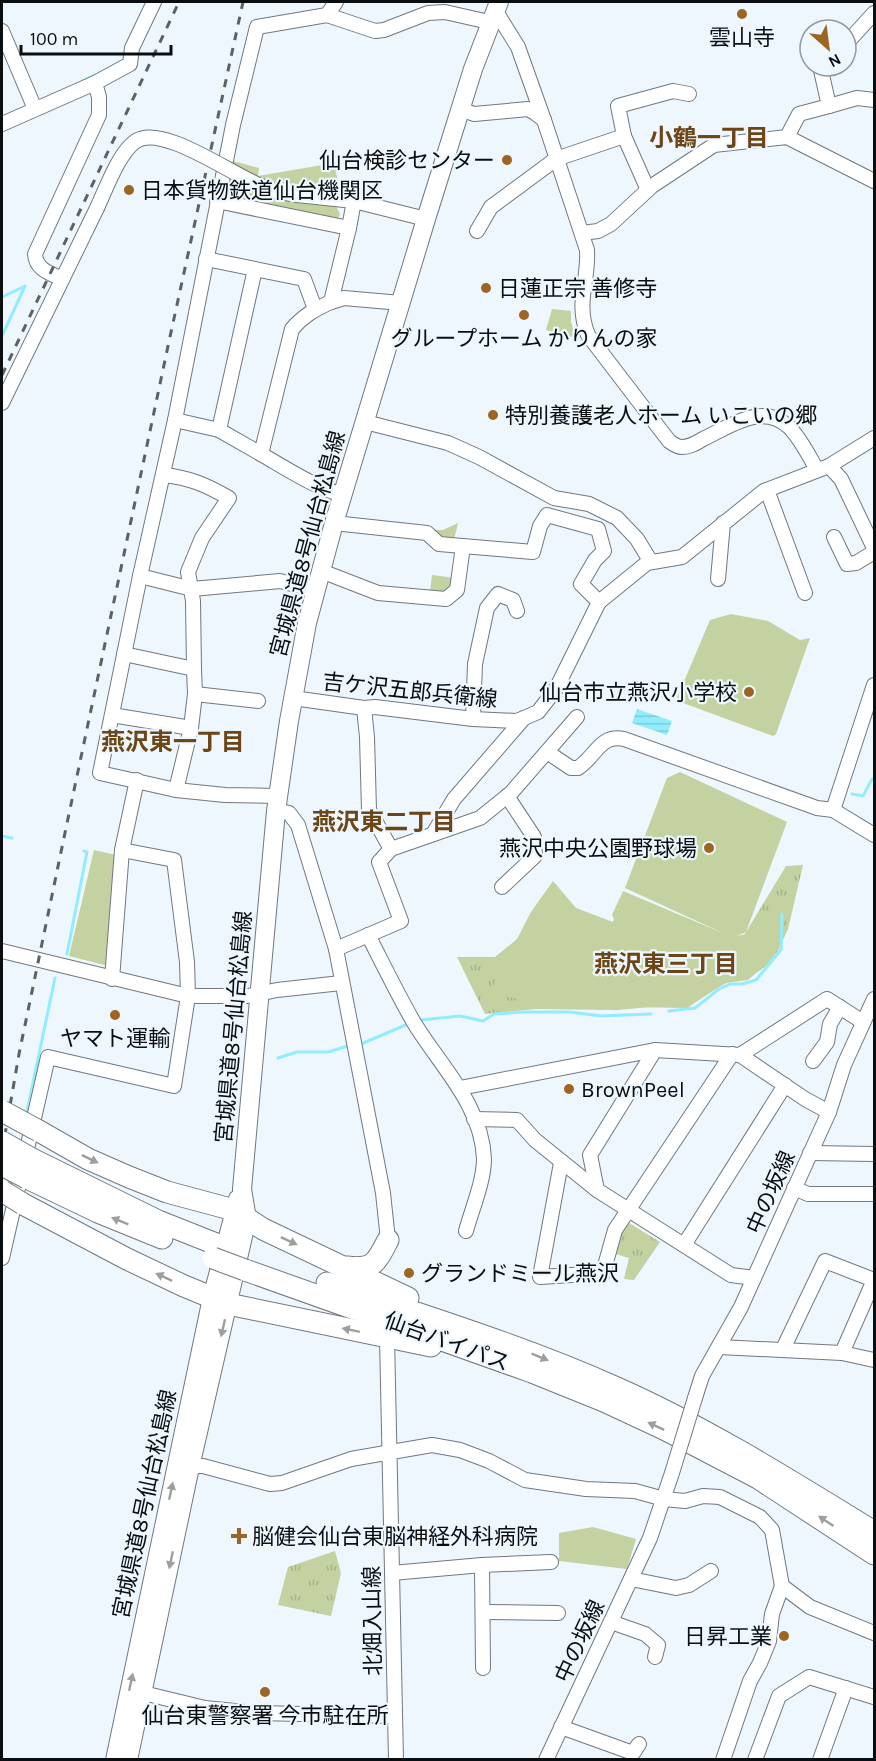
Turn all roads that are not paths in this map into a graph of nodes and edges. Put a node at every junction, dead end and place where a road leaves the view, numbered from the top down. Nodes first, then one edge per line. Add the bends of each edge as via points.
1 (154, 2) edge
2 (336, 2) edge
3 (494, 11) edge
4 (874, 13) edge
5 (327, 15) junction
6 (2, 31) edge
7 (858, 31) edge
8 (823, 78) edge
9 (95, 83) junction
10 (689, 94) dead end
11 (874, 100) edge
12 (829, 106) junction
13 (35, 109) junction
14 (460, 109) junction
15 (544, 120) junction
16 (2, 124) edge
17 (624, 136) junction
18 (787, 136) junction
19 (556, 159) junction
20 (874, 181) edge
21 (648, 190) junction
22 (217, 201) junction
23 (354, 201) junction
24 (426, 219) junction
25 (349, 228) junction
26 (477, 231) dead end
27 (582, 233) junction
28 (206, 259) junction
29 (255, 269) junction
30 (62, 279) junction
31 (331, 302) junction
32 (401, 303) junction
33 (315, 309) junction
34 (2, 403) edge
35 (175, 420) junction
36 (365, 422) junction
37 (219, 430) junction
38 (874, 438) edge
39 (261, 454) junction
40 (823, 468) junction
41 (164, 475) junction
42 (767, 490) junction
43 (343, 495) junction
44 (334, 523) junction
45 (723, 523) junction
46 (834, 537) dead end
47 (463, 546) junction
48 (874, 548) edge
49 (874, 552) edge
50 (651, 562) junction
51 (321, 571) junction
52 (140, 576) junction
53 (718, 579) dead end
54 (192, 589) junction
55 (315, 590) junction
56 (805, 592) dead end
57 (599, 602) junction
58 (517, 611) dead end
59 (124, 654) junction
60 (194, 669) junction
61 (874, 685) edge
62 (195, 694) junction
63 (293, 698) junction
64 (258, 702) dead end
65 (364, 708) junction
66 (112, 715) junction
67 (577, 717) dead end
68 (524, 718) junction
69 (473, 719) junction
70 (191, 728) junction
71 (547, 752) junction
72 (137, 780) junction
73 (176, 790) junction
74 (507, 796) junction
75 (277, 804) junction
76 (833, 810) junction
77 (433, 834) junction
78 (874, 835) edge
79 (391, 849) junction
80 (122, 850) junction
81 (502, 887) dead end
82 (368, 935) junction
83 (336, 949) junction
84 (2, 951) edge
85 (112, 979) junction
86 (341, 983) junction
87 (261, 993) junction
88 (188, 996) junction
89 (874, 999) edge
90 (840, 1007) junction
91 (863, 1022) junction
92 (655, 1050) junction
93 (736, 1054) junction
94 (813, 1061) dead end
95 (785, 1085) junction
96 (460, 1088) junction
97 (2, 1111) edge
98 (829, 1112) junction
99 (474, 1119) junction
100 (2, 1142) edge
101 (810, 1153) junction
102 (874, 1154) edge
103 (561, 1162) junction
104 (2, 1165) edge
105 (30, 1168) junction
106 (794, 1188) junction
107 (597, 1190) junction
108 (2, 1191) edge
109 (874, 1194) edge
110 (629, 1209) junction
111 (241, 1215) junction
112 (466, 1231) dead end
113 (388, 1240) junction
114 (684, 1245) junction
115 (2, 1258) edge
116 (346, 1267) junction
117 (754, 1278) junction
118 (874, 1280) edge
119 (391, 1290) junction
120 (220, 1301) junction
121 (387, 1337) junction
122 (719, 1347) junction
123 (495, 1349) junction
124 (783, 1349) junction
125 (842, 1353) junction
126 (874, 1360) edge
127 (389, 1452) junction
128 (184, 1466) junction
129 (664, 1498) junction
130 (874, 1532) edge
131 (874, 1554) edge
132 (551, 1562) dead end
133 (482, 1564) junction
134 (711, 1571) dead end
135 (392, 1573) junction
136 (631, 1579) junction
137 (782, 1586) junction
138 (483, 1612) junction
139 (558, 1613) dead end
140 (611, 1622) junction
141 (874, 1633) edge
142 (655, 1658) dead end
143 (483, 1668) dead end
144 (846, 1688) junction
145 (143, 1693) junction
146 (874, 1697) edge
147 (395, 1716) junction
148 (561, 1727) junction
149 (639, 1744) dead end
150 (115, 1760) edge
151 (128, 1760) edge
152 (396, 1760) edge
153 (546, 1760) edge
154 (723, 1760) edge
155 (755, 1760) edge
156 (820, 1760) edge

1 - 9 street via 132,48 130,64
2 - 5 street
3 - 5 street via 428,13 375,31
3 - 14 main road, 宮城県道8号仙台松島線
3 - 15 street via 518,47
4 - 7 street
5 - 22 street via 256,27
6 - 13 street
8 - 12 street
9 - 13 street
9 - 30 street via 99,115 35,254 40,267
10 - 17 street via 673,91 618,106
11 - 12 street via 856,98
12 - 18 street via 799,114
13 - 16 street
14 - 15 street via 474,114 528,109
14 - 24 main road, 宮城県道8号仙台松島線
15 - 19 street
17 - 19 street
17 - 21 street
18 - 20 street
18 - 21 street via 714,145
19 - 26 street via 491,207
19 - 27 street
21 - 27 street via 611,224
22 - 25 street
22 - 28 street
23 - 24 street
23 - 25 street
23 - 30 street, bridge via 266,189 181,145 154,136 137,141 123,156
24 - 32 main road, 宮城県道8号仙台松島線
25 - 31 street
27 - 40 street via 588,262 581,307 588,335 669,441 679,447 690,446 747,417 764,415 788,426
28 - 29 street
28 - 35 street
29 - 33 street via 304,279
29 - 37 street
30 - 34 street
31 - 32 street via 344,298
31 - 33 street
32 - 36 main road, 宮城県道8号仙台松島線
33 - 39 street via 292,329
35 - 37 street
35 - 41 street
36 - 43 main road, 宮城県道8号仙台松島線
36 - 50 street via 448,443 554,498 589,504 617,518
37 - 39 street
38 - 40 street, 吉ケ沢五郎兵衛線
39 - 43 street
40 - 42 street, 吉ケ沢五郎兵衛線
40 - 48 street via 841,478
41 - 52 street
41 - 54 street via 203,483 229,498 202,538 188,572
42 - 45 street, 吉ケ沢五郎兵衛線
42 - 56 street
43 - 44 main road, 宮城県道8号仙台松島線
44 - 47 street via 427,533 438,544
44 - 51 main road, 宮城県道8号仙台松島線
45 - 50 street, 吉ケ沢五郎兵衛線 via 682,557
45 - 53 street
46 - 49 street via 847,564
47 - 51 street via 457,590 446,599 378,593
47 - 57 street via 533,552 547,515 598,529 604,551 581,584
50 - 57 street, 吉ケ沢五郎兵衛線
51 - 55 main road, 宮城県道8号仙台松島線
52 - 54 street
52 - 59 street
54 - 55 street via 280,581
54 - 60 street
55 - 63 main road, 宮城県道8号仙台松島線
57 - 68 street, 吉ケ沢五郎兵衛線 via 556,689 538,711
58 - 69 street via 513,600 498,594 487,608 475,664
59 - 60 street
59 - 66 street
60 - 62 street
61 - 76 street
62 - 64 street
62 - 70 street
63 - 65 street, 吉ケ沢五郎兵衛線
63 - 75 main road, 宮城県道8号仙台松島線
65 - 69 street, 吉ケ沢五郎兵衛線
65 - 79 street via 369,810
66 - 70 street
66 - 72 street via 100,773
67 - 71 street
68 - 69 street, 吉ケ沢五郎兵衛線
68 - 77 street via 454,799
70 - 73 street
71 - 74 street
71 - 76 street via 571,768 578,768 615,737 817,808
72 - 73 street
72 - 80 street
73 - 75 street
74 - 77 street via 480,818
74 - 81 street via 534,837 535,856
75 - 83 street via 298,825
75 - 87 main road, 宮城県道8号仙台松島線
76 - 78 street
77 - 79 street
79 - 82 street via 379,862 401,921
80 - 85 street
80 - 88 street via 174,860
82 - 83 street
82 - 96 street via 416,1026
83 - 86 street
84 - 85 street
85 - 88 street
86 - 87 street
86 - 113 street via 383,1193
87 - 88 street
87 - 111 main road, 宮城県道8号仙台松島線
88 - 115 street via 174,1086 48,1057
89 - 91 street, 中の坂線
90 - 91 street
90 - 93 street via 827,999
90 - 94 street via 830,1024 827,1042
91 - 98 street, 中の坂線
92 - 93 street
92 - 96 street
92 - 107 street via 590,1155
93 - 95 street
93 - 110 street
95 - 98 street
95 - 114 street
96 - 99 street
97 -> 111 highway, bridge via 88,1160 167,1192
98 - 101 street, 中の坂線
99 - 103 street via 517,1120
99 - 112 street via 484,1160
100 - 105 highway, 仙台バイパス, bridge
101 - 102 street
101 - 106 street, 中の坂線
103 - 107 street
103 - 110 street via 540,1277 603,1273 615,1230
104 - 105 highway, 仙台バイパス, bridge
105 - 123 highway, 仙台バイパス via 158,1221 214,1251
106 - 109 street via 808,1194
106 - 117 street, 中の坂線
107 - 110 street
120 -> 108 highway, bridge via 126,1259
110 - 114 street
111 -> 116 highway
111 - 120 main road, 宮城県道8号仙台松島線
113 - 116 highway via 373,1264 363,1269
113 - 119 highway
114 - 117 street via 731,1275
116 - 119 highway
117 - 122 street, 中の坂線
118 - 124 street via 825,1261
118 - 125 street
119 - 123 highway via 476,1328
121 -> 120 highway
120 - 128 main road, 宮城県道8号仙台松島線
121 - 123 highway
121 - 127 street, 北畑入山線
122 - 124 street
122 - 129 street, 中の坂線, bridge via 702,1376
123 -> 130 highway, 仙台バイパス via 617,1388 794,1482
131 -> 123 highway, 仙台バイパス via 758,1478
124 - 125 street
125 - 126 street
127 - 128 street via 351,1459 270,1484 203,1466
127 - 129 street via 432,1445 460,1450 525,1480 635,1491
127 - 135 street, 北畑入山線
128 -> 145 main road, 宮城県道8号仙台松島線
150 -> 128 main road, 宮城県道8号仙台松島線
129 - 136 street, 中の坂線
129 - 137 street via 685,1501 720,1497 760,1517 772,1530
132 - 133 street
133 - 135 street
133 - 138 street
134 - 136 street via 682,1588
135 - 147 street, 北畑入山線
136 - 140 street, 中の坂線
137 - 141 street via 810,1607
137 - 154 street via 772,1614 769,1641 750,1681
138 - 139 street
138 - 143 street
140 - 142 street via 645,1634 658,1645
140 - 148 street, 中の坂線
144 - 146 street
144 - 155 street via 809,1677 779,1696
144 - 156 street
145 - 147 street via 255,1713
145 - 151 main road, 宮城県道8号仙台松島線
147 - 152 street, 北畑入山線
148 - 149 street via 633,1753
148 - 153 street, 中の坂線

